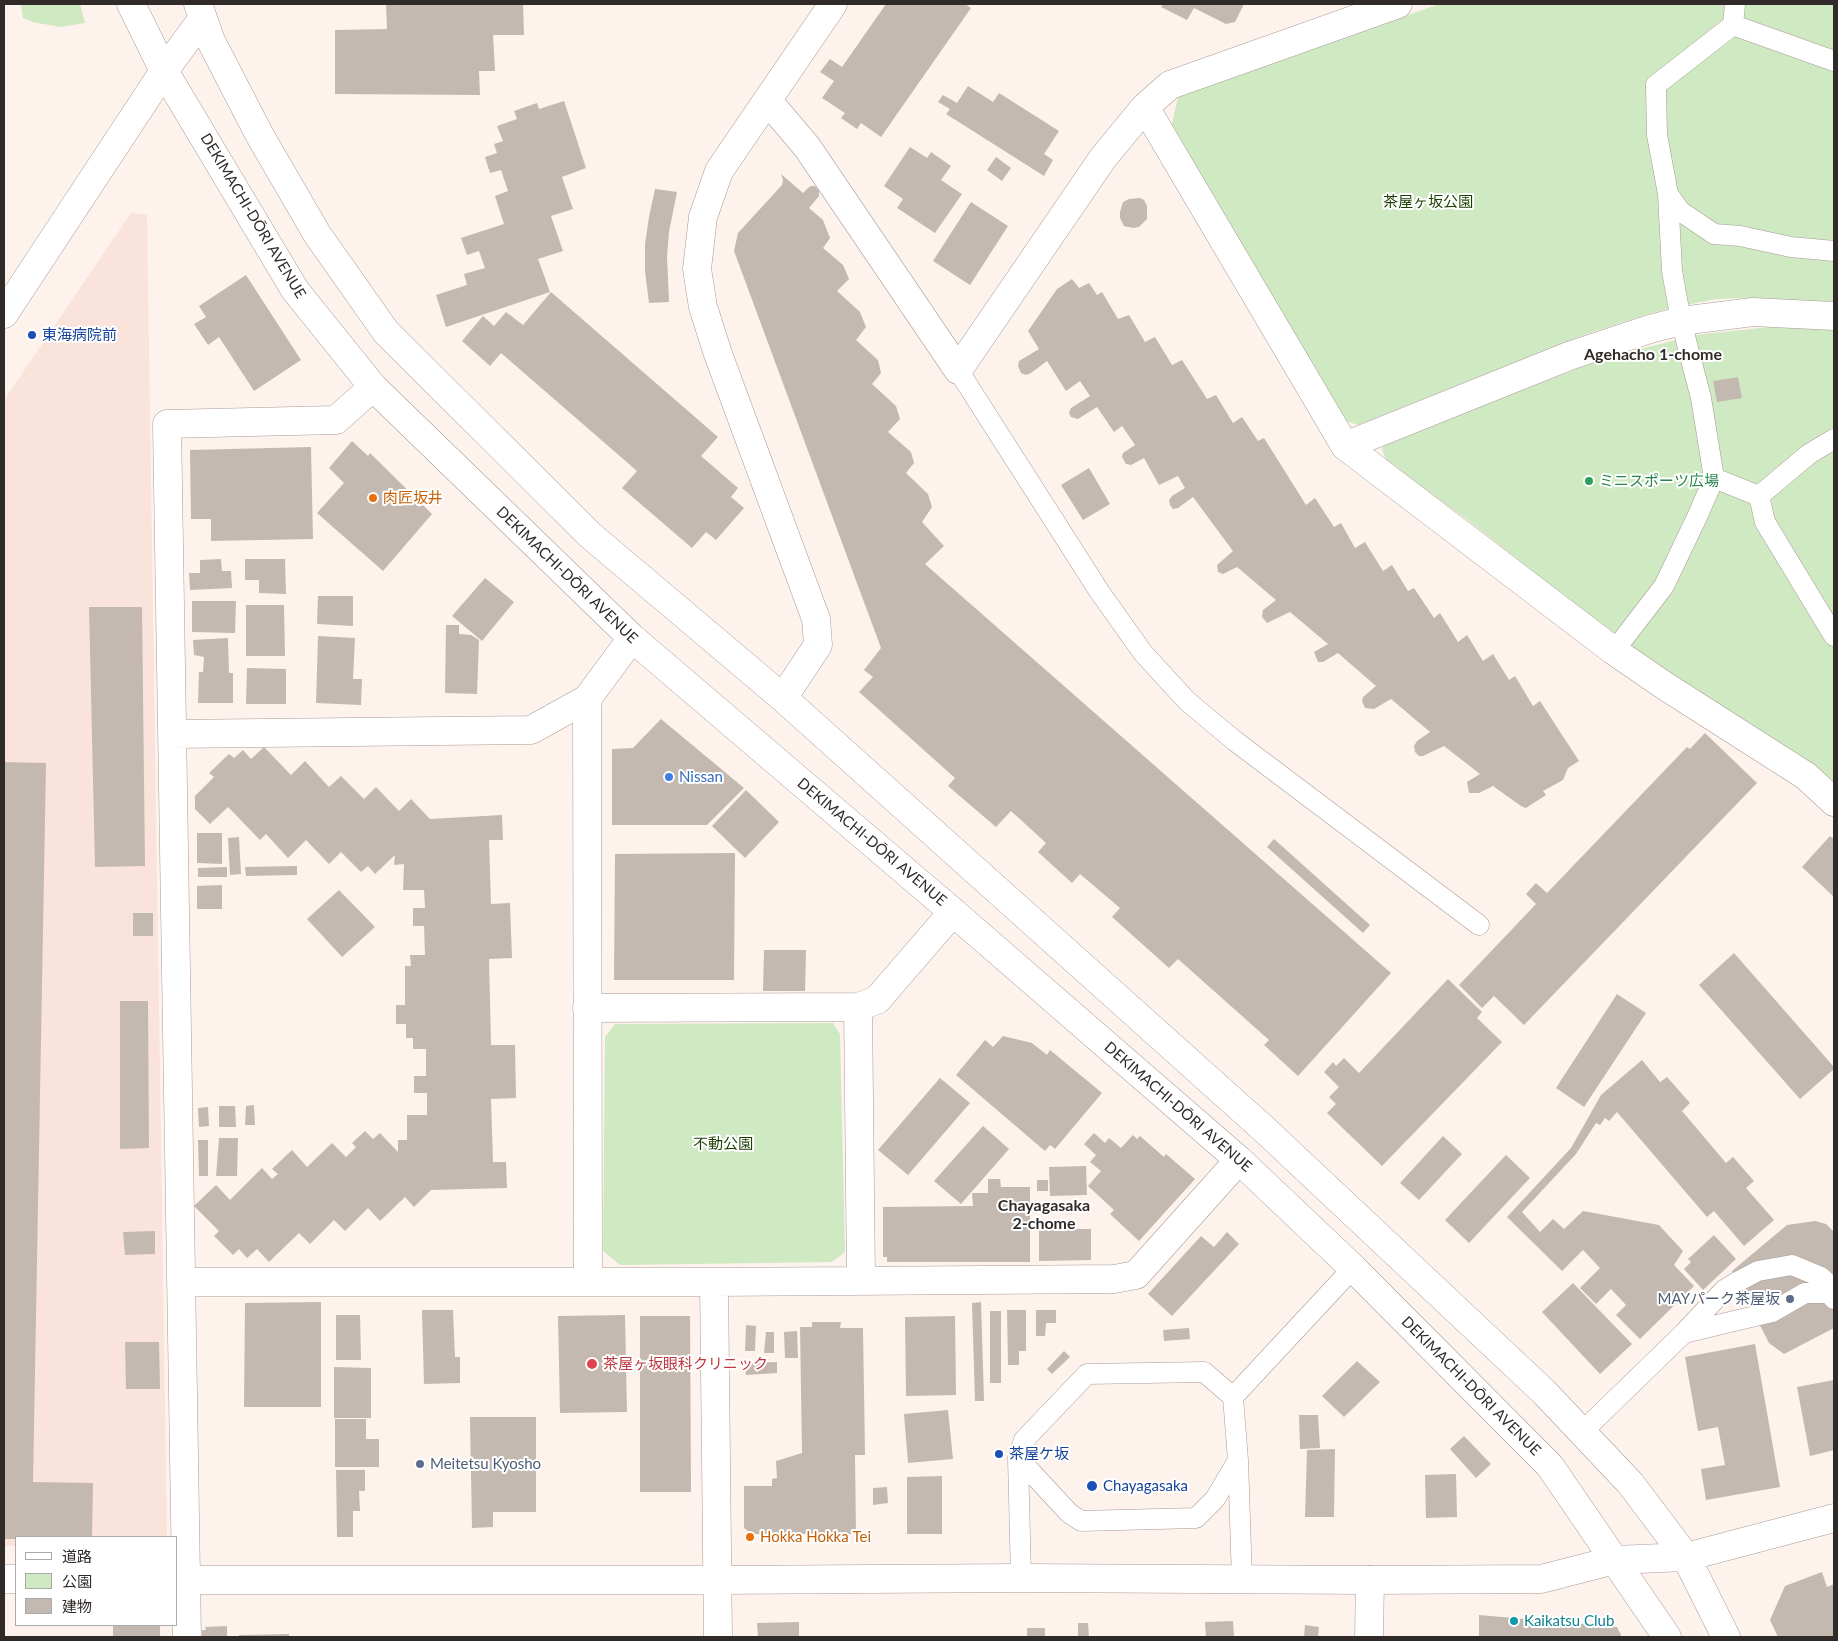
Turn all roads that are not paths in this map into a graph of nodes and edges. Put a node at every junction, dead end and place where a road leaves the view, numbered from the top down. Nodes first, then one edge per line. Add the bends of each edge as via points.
1 (131, 4) edge
2 (833, 4) edge
3 (1398, 4) edge
4 (1735, 4) edge
5 (201, 11) edge
6 (1733, 25) junction
7 (1834, 61) edge
8 (164, 71) junction
9 (768, 100) junction
10 (1145, 107) junction
11 (1668, 194) junction
12 (1834, 251) edge
13 (4, 314) edge
14 (1834, 316) edge
15 (1682, 321) junction
16 (958, 370) junction
17 (373, 387) junction
18 (1834, 439) edge
19 (1345, 446) junction
20 (1714, 478) junction
21 (1759, 496) junction
22 (1834, 636) edge
23 (632, 638) junction
24 (1614, 651) junction
25 (783, 698) junction
26 (588, 699) junction
27 (172, 734) junction
28 (1834, 802) edge
29 (953, 912) junction
30 (1480, 925) dead end
31 (587, 1008) junction
32 (858, 1008) junction
33 (1239, 1160) junction
34 (1353, 1268) junction
35 (861, 1280) junction
36 (588, 1281) junction
37 (182, 1282) junction
38 (714, 1282) junction
39 (1834, 1290) edge
40 (1834, 1299) edge
41 (1684, 1333) junction
42 (1233, 1397) junction
43 (1582, 1432) junction
44 (1018, 1458) junction
45 (1238, 1460) junction
46 (1834, 1518) edge
47 (1686, 1557) junction
48 (1615, 1560) junction
49 (1021, 1578) junction
50 (1242, 1579) junction
51 (181, 1580) edge
52 (717, 1580) junction
53 (1370, 1580) junction
54 (187, 1637) edge
55 (718, 1637) edge
56 (1369, 1637) edge
57 (1667, 1637) edge
58 (1726, 1637) edge

1 - 8 street, DEKIMACHI-DŌRI AVENUE
2 - 9 street
3 - 10 street via 1170,85
4 - 6 lane
5 - 8 street
5 - 25 street via 211,41 312,226 386,332 590,535
6 - 7 lane
6 - 11 lane via 1656,85 1657,135
8 - 13 street
8 - 17 street, DEKIMACHI-DŌRI AVENUE via 296,290
9 - 16 street via 807,147
9 - 25 street via 719,171 703,217 697,269 703,307 718,354 816,619 818,645
10 - 16 street via 1103,158
10 - 19 street
11 - 12 lane via 1680,211 1714,234 1740,236 1791,248
11 - 15 lane via 1672,271
14 - 15 street via 1753,312
15 - 19 street via 1569,356
15 - 20 lane via 1701,398
16 - 30 lane via 1099,591 1143,653 1187,702 1234,741
17 - 23 street, DEKIMACHI-DŌRI AVENUE
17 - 27 street via 336,420 166,424
18 - 21 lane via 1809,454
19 - 24 street
20 - 21 lane
20 - 24 lane via 1664,586
21 - 22 lane via 1765,522
23 - 26 street
23 - 29 street, DEKIMACHI-DŌRI AVENUE
24 - 28 street via 1806,776
25 - 43 street via 1265,1130 1544,1392
26 - 27 street via 531,730
26 - 31 street
27 - 37 street
29 - 32 street via 878,1000
29 - 33 street, DEKIMACHI-DŌRI AVENUE
31 - 32 street
31 - 36 street
32 - 35 street
33 - 34 street, DEKIMACHI-DŌRI AVENUE
33 - 35 street via 1136,1275 1114,1279
34 - 42 lane
34 - 48 street, DEKIMACHI-DŌRI AVENUE via 1550,1466
35 - 38 street
36 - 37 street
36 - 38 street
37 - 51 street
38 - 52 street
39 - 41 lane via 1821,1277 1792,1265 1758,1271 1724,1290
40 - 41 lane via 1829,1293 1805,1293 1772,1312
41 - 43 lane
42 - 44 lane via 1204,1372 1087,1374 1024,1440
42 - 45 lane
43 - 47 street via 1630,1482
44 - 45 lane via 1068,1513 1080,1521 1196,1518 1215,1499
44 - 49 lane
45 - 50 lane
46 - 47 street
47 - 48 street
47 - 58 street
48 - 53 street via 1541,1579
48 - 57 street, DEKIMACHI-DŌRI AVENUE
49 - 50 street
49 - 52 street
50 - 53 street
51 - 52 street
51 - 54 street
52 - 55 street
53 - 56 street

